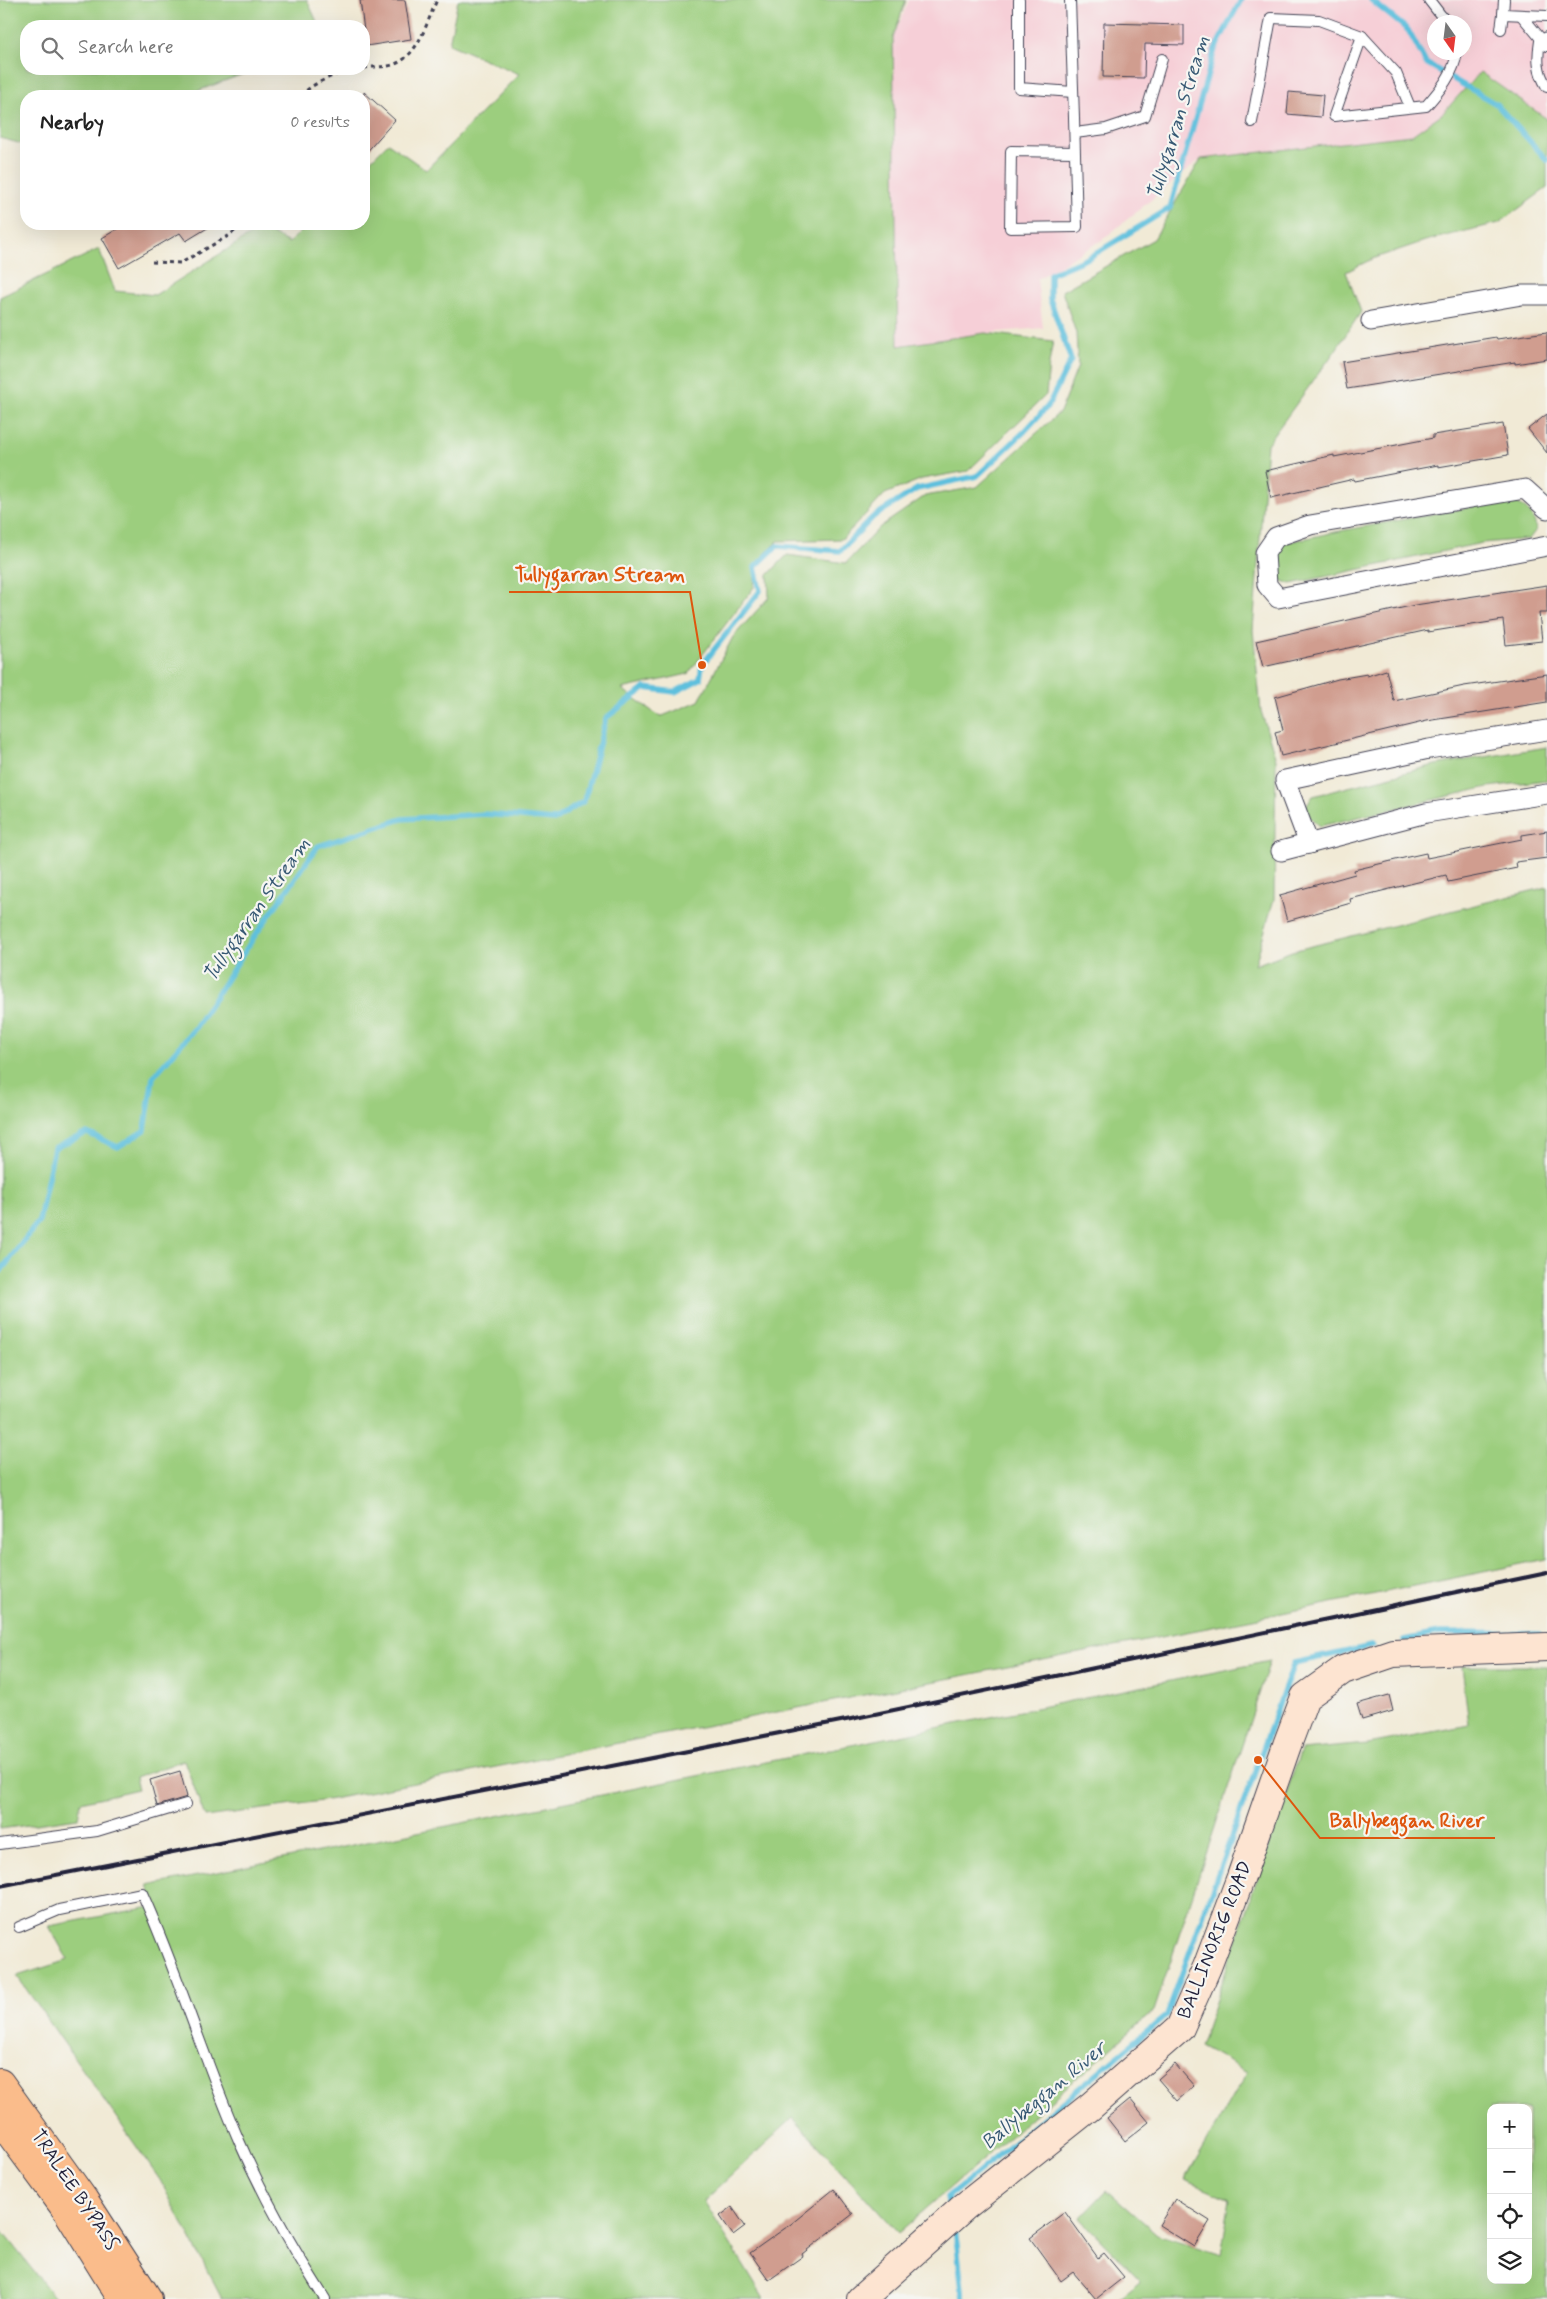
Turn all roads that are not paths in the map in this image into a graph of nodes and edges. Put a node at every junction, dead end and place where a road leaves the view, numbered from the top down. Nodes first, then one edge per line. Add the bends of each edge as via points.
1 (1019, 0) edge
2 (1070, 0) edge
3 (1429, 0) edge
4 (1504, 0) edge
5 (1503, 14) junction
6 (1441, 15) edge
7 (1521, 15) junction
8 (1547, 16) edge
9 (1500, 29) dead end
10 (1362, 36) junction
11 (1545, 41) edge
12 (1162, 58) dead end
13 (1456, 60) edge
14 (1547, 87) edge
15 (1073, 92) junction
16 (1410, 107) junction
17 (1252, 122) dead end
18 (1075, 133) junction
19 (1075, 152) junction
20 (1547, 295) edge
21 (1370, 321) dead end
22 (1547, 509) edge
23 (1547, 546) edge
24 (1547, 730) edge
25 (1547, 794) edge
26 (1309, 844) junction
27 (1282, 851) dead end
28 (1547, 1647) edge
29 (186, 1804) dead end
30 (0, 1844) edge
31 (18, 1927) dead end
32 (0, 2083) edge
33 (0, 2120) edge
34 (122, 2299) edge
35 (148, 2299) edge
36 (325, 2299) edge
37 (861, 2299) edge

1 - 15 lane via 1019,88
2 - 15 lane
3 - 6 lane
4 - 5 lane
5 - 7 lane
5 - 9 lane
7 - 8 lane
7 - 11 lane
10 - 16 lane via 1396,73
10 - 16 lane via 1334,116
10 - 17 lane via 1319,20 1271,18
11 - 14 lane via 1537,58 1540,76
12 - 18 lane via 1145,116 1106,129
13 - 16 lane via 1445,84 1426,106
15 - 18 lane
18 - 19 lane
19 - 19 lane via 1077,227 1010,228 1010,151
20 - 21 street via 1522,295
22 - 23 street via 1525,489 1310,525 1276,537 1265,553 1267,585 1278,598
24 - 26 street via 1429,749 1285,780
25 - 26 street via 1426,813
26 - 27 street
28 - 37 street, BALLINORIG ROAD via 1393,1652 1343,1670 1305,1697 1241,1877 1180,2028 1113,2088 964,2207
29 - 30 lane via 97,1831
31 - 36 lane via 59,1910 142,1893 167,1949 240,2143 289,2243
32 - 35 main road, TRALEE BYPASS via 84,2200
33 - 34 main road, TRALEE BYPASS via 68,2212

